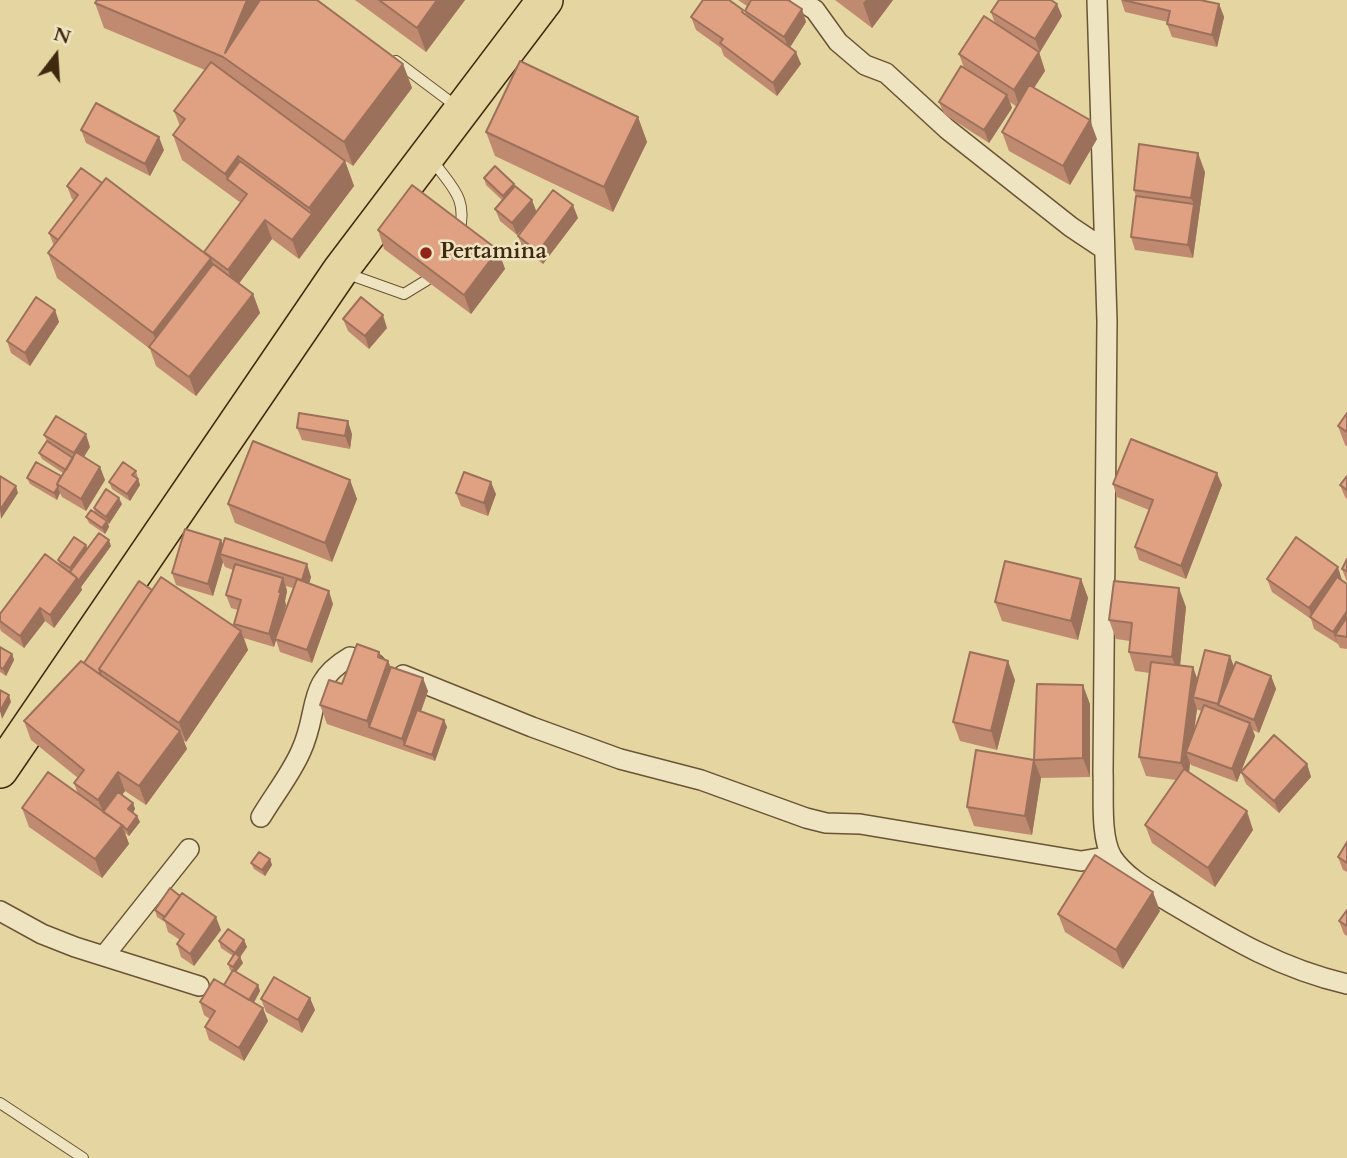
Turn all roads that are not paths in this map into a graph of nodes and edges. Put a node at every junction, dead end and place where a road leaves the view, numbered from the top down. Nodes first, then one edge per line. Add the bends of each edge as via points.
1 (524, 0) edge
2 (545, 0) edge
3 (800, 0) edge
4 (1097, 0) edge
5 (387, 55) edge
6 (448, 100) junction
7 (425, 152) junction
8 (459, 234) edge
9 (1104, 249) junction
10 (337, 268) junction
11 (427, 281) edge
12 (0, 741) edge
13 (0, 770) edge
14 (261, 817) dead end
15 (189, 849) dead end
16 (1111, 856) junction
17 (0, 911) edge
18 (104, 956) junction
19 (1347, 984) edge
20 (199, 986) dead end
21 (0, 1103) edge
22 (83, 1158) edge

1 - 6 highway
2 - 7 highway
3 - 9 street via 815,10 838,42 865,65 886,73 947,129
4 - 9 street
5 - 6 lane
6 - 12 highway via 327,261
7 - 8 lane via 461,201
7 - 10 highway
9 - 16 street via 1103,772 1105,837
10 - 11 lane via 404,294
10 - 13 highway
14 - 16 street via 301,752 315,696 327,673 350,657 620,759 701,780 806,818 1081,861
15 - 18 street
16 - 19 street via 1124,872 1243,946 1280,964
17 - 18 street via 42,934
18 - 20 street
21 - 22 lane

